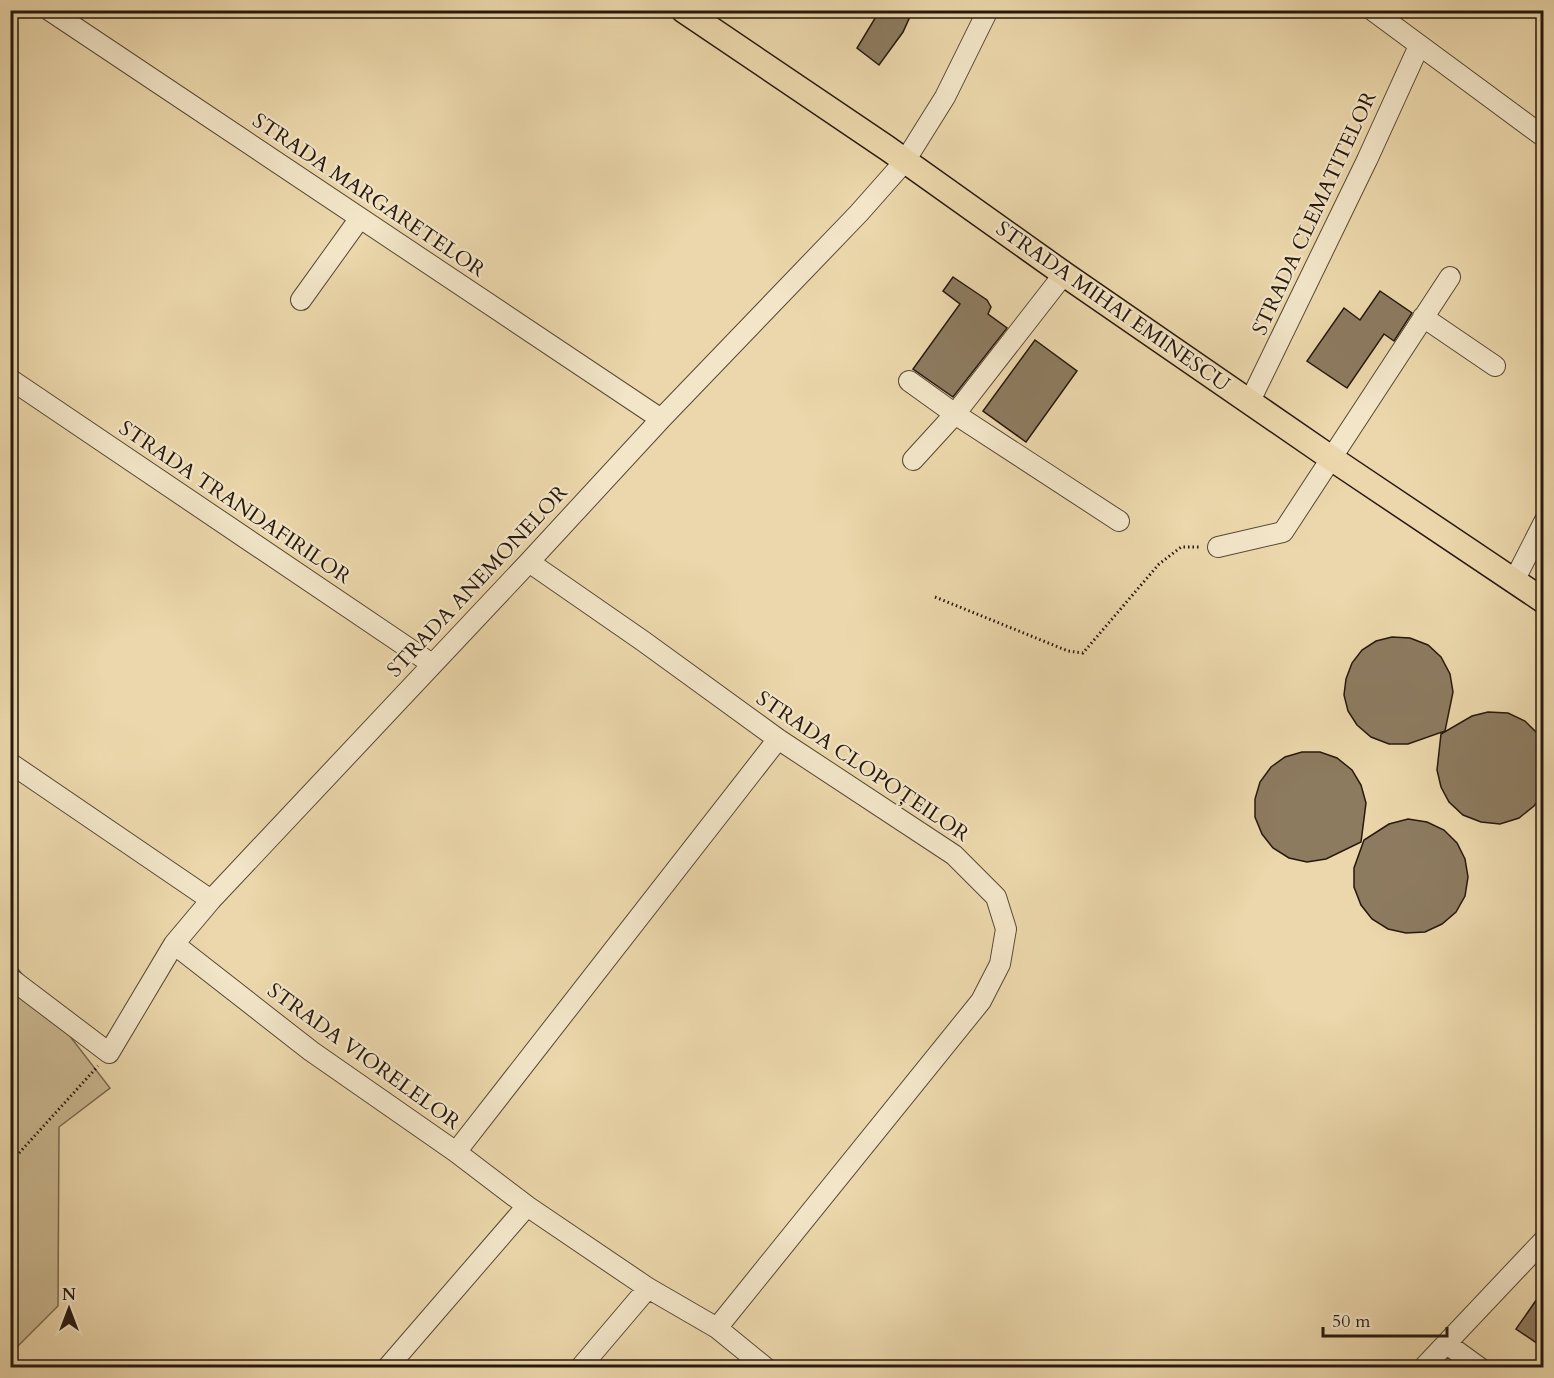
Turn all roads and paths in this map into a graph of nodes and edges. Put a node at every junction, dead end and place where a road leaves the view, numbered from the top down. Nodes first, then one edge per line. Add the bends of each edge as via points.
1 (49, 10) edge
2 (683, 10) edge
3 (988, 10) edge
4 (1384, 14) edge
5 (1419, 46) junction
6 (1544, 137) edge
7 (905, 161) junction
8 (360, 218) junction
9 (1064, 274) junction
10 (1450, 277) dead end
11 (301, 300) dead end
12 (1423, 317) junction
13 (1495, 366) dead end
14 (10, 379) edge
15 (909, 381) dead end
16 (1250, 401) junction
17 (955, 414) junction
18 (661, 419) junction
19 (1331, 458) junction
20 (912, 460) dead end
21 (1119, 521) dead end
22 (1544, 522) edge
23 (1218, 547) joint
24 (529, 562) junction
25 (1514, 581) junction
26 (935, 597) dead end
27 (1544, 601) edge
28 (432, 664) junction
29 (778, 739) junction
30 (10, 763) edge
31 (211, 900) junction
32 (174, 944) junction
33 (10, 978) edge
34 (109, 1053) junction
35 (456, 1152) junction
36 (10, 1163) edge
37 (527, 1206) junction
38 (1544, 1240) edge
39 (648, 1288) junction
40 (717, 1328) junction
41 (1447, 1344) junction
42 (763, 1367) edge
43 (387, 1368) edge
44 (580, 1368) edge
45 (1423, 1368) edge
46 (1480, 1368) edge

1 - 8 street, STRADA MARGARETELOR
2 - 7 main road, STRADA MIHAI EMINESCU
3 - 7 street, STRADA ANEMONELOR via 945,97
4 - 5 street
5 - 6 street
5 - 16 street, STRADA CLEMATITELOR
7 - 9 main road, STRADA MIHAI EMINESCU
7 - 18 street, STRADA ANEMONELOR
8 - 11 street
8 - 18 street, STRADA MARGARETELOR
9 - 16 main road, STRADA MIHAI EMINESCU
9 - 17 street
10 - 12 street
12 - 13 street
12 - 19 street
14 - 28 street, STRADA TRANDAFIRILOR
15 - 17 street
16 - 19 main road, STRADA MIHAI EMINESCU
17 - 20 street
17 - 21 street
18 - 24 street, STRADA ANEMONELOR
19 - 23 street via 1283,532
19 - 25 main road, STRADA MIHAI EMINESCU
22 - 25 street
23 - 26 path via 1181,547 1159,564 1083,652 1068,651
24 - 28 street, STRADA ANEMONELOR
24 - 29 street, STRADA CLOPOȚEILOR
25 - 27 main road, STRADA MIHAI EMINESCU
28 - 31 street, STRADA ANEMONELOR
29 - 35 street
29 - 40 street, STRADA CLOPOȚEILOR via 954,855 996,897 1006,929 1000,963 981,1001
30 - 31 street
31 - 32 street, STRADA ANEMONELOR
32 - 34 street, STRADA ANEMONELOR
32 - 35 street, STRADA VIORELELOR via 311,1052
33 - 34 street
34 - 36 path
35 - 37 street, STRADA VIORELELOR
37 - 39 street, STRADA VIORELELOR
37 - 43 street
38 - 41 street
39 - 40 street, STRADA VIORELELOR
39 - 44 street
40 - 42 street, STRADA VIORELELOR
41 - 45 street
41 - 46 street

